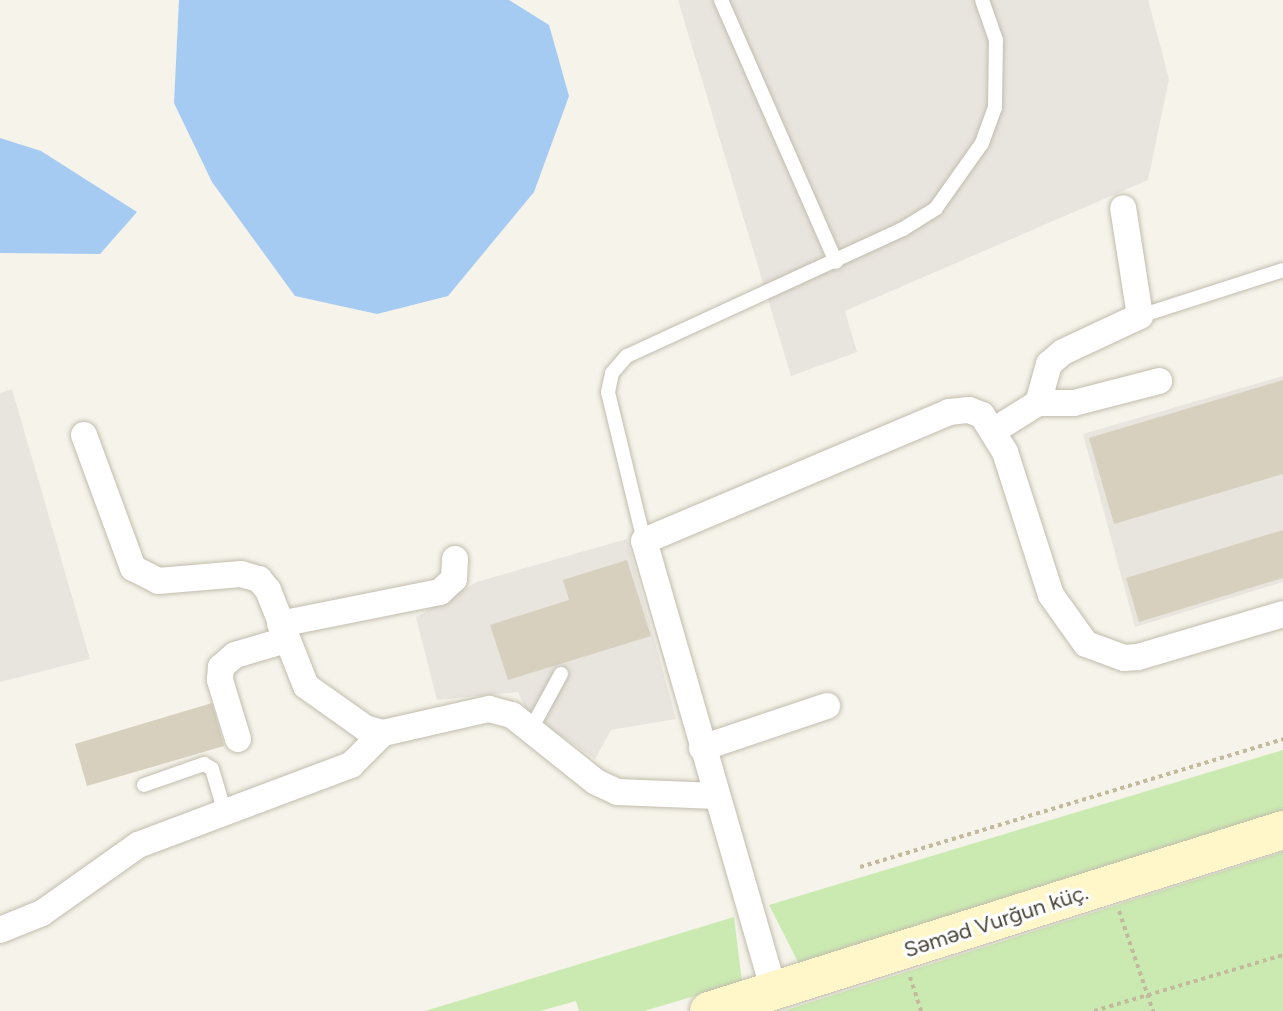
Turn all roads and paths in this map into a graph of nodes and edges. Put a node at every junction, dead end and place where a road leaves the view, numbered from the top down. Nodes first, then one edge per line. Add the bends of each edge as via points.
1 (721, 0) edge
2 (982, 0) edge
3 (1123, 208) dead end
4 (836, 262) junction
5 (1283, 270) edge
6 (1140, 316) junction
7 (1159, 381) dead end
8 (1038, 403) junction
9 (993, 431) junction
10 (84, 435) dead end
11 (644, 541) junction
12 (455, 559) dead end
13 (1283, 614) edge
14 (283, 632) junction
15 (561, 674) dead end
16 (827, 706) dead end
17 (530, 731) junction
18 (383, 733) junction
19 (238, 739) dead end
20 (1283, 739) edge
21 (702, 748) junction
22 (144, 785) dead end
23 (717, 796) junction
24 (225, 813) junction
25 (1283, 830) edge
26 (860, 867) dead end
27 (1117, 905) dead end
28 (0, 930) edge
29 (1283, 955) edge
30 (908, 971) dead end
31 (774, 991) junction
32 (1147, 995) junction
33 (709, 1011) edge
34 (921, 1011) edge
35 (1094, 1011) edge
36 (1153, 1011) edge

1 - 4 lane
2 - 4 lane via 996,40 999,75 995,108 982,143 936,208
3 - 6 street
4 - 11 lane via 627,356 612,373 608,392
5 - 6 lane
6 - 8 street via 1063,352 1049,364
7 - 8 street via 1074,403
8 - 9 street
9 - 11 street via 982,415 949,412
9 - 13 street via 1051,595 1086,644 1124,658 1138,657
10 - 14 street via 133,568 158,581 241,574 259,579
11 - 21 street
12 - 14 street via 454,579 430,596
14 - 18 street via 297,671 316,696
14 - 19 street via 221,667
15 - 17 lane
16 - 21 street
17 - 18 street via 512,715 489,709
17 - 23 street via 617,792
18 - 24 street via 361,758 341,770
20 - 26 path
21 - 23 street
22 - 24 lane via 204,764 212,769
23 - 31 street
24 - 28 street via 138,845 42,913
25 - 31 main road, Səməd Vurğun küç.
27 - 32 path
29 - 32 path
30 - 34 path
31 - 33 main road, Səməd Vurğun küç.
32 - 35 path
32 - 36 path

